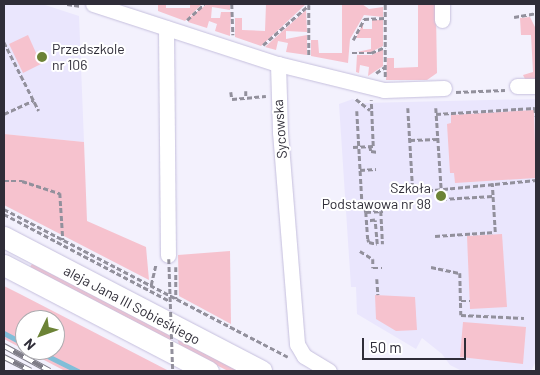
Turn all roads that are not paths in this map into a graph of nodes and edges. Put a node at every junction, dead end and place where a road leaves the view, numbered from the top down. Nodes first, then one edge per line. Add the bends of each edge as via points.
1 (93, 4) edge
2 (442, 4) edge
3 (442, 20) dead end
4 (166, 28) junction
5 (278, 64) junction
6 (518, 86) road end
7 (536, 86) edge
8 (439, 89) road end
9 (4, 237) edge
10 (168, 257) road end
11 (4, 265) edge
12 (4, 278) edge
13 (63, 296) junction
14 (208, 371) edge
15 (261, 371) edge
16 (329, 371) edge

1 - 4 street
2 - 3 street
4 - 5 street
4 - 10 street
5 - 8 street via 384,90
5 - 16 street, Sycowska via 277,94 297,344 304,356
6 - 7 street
9 - 15 main road, aleja Jana III Sobieskiego
11 - 13 main road, aleja Jana III Sobieskiego
12 - 13 main road
13 - 14 main road, aleja Jana III Sobieskiego

